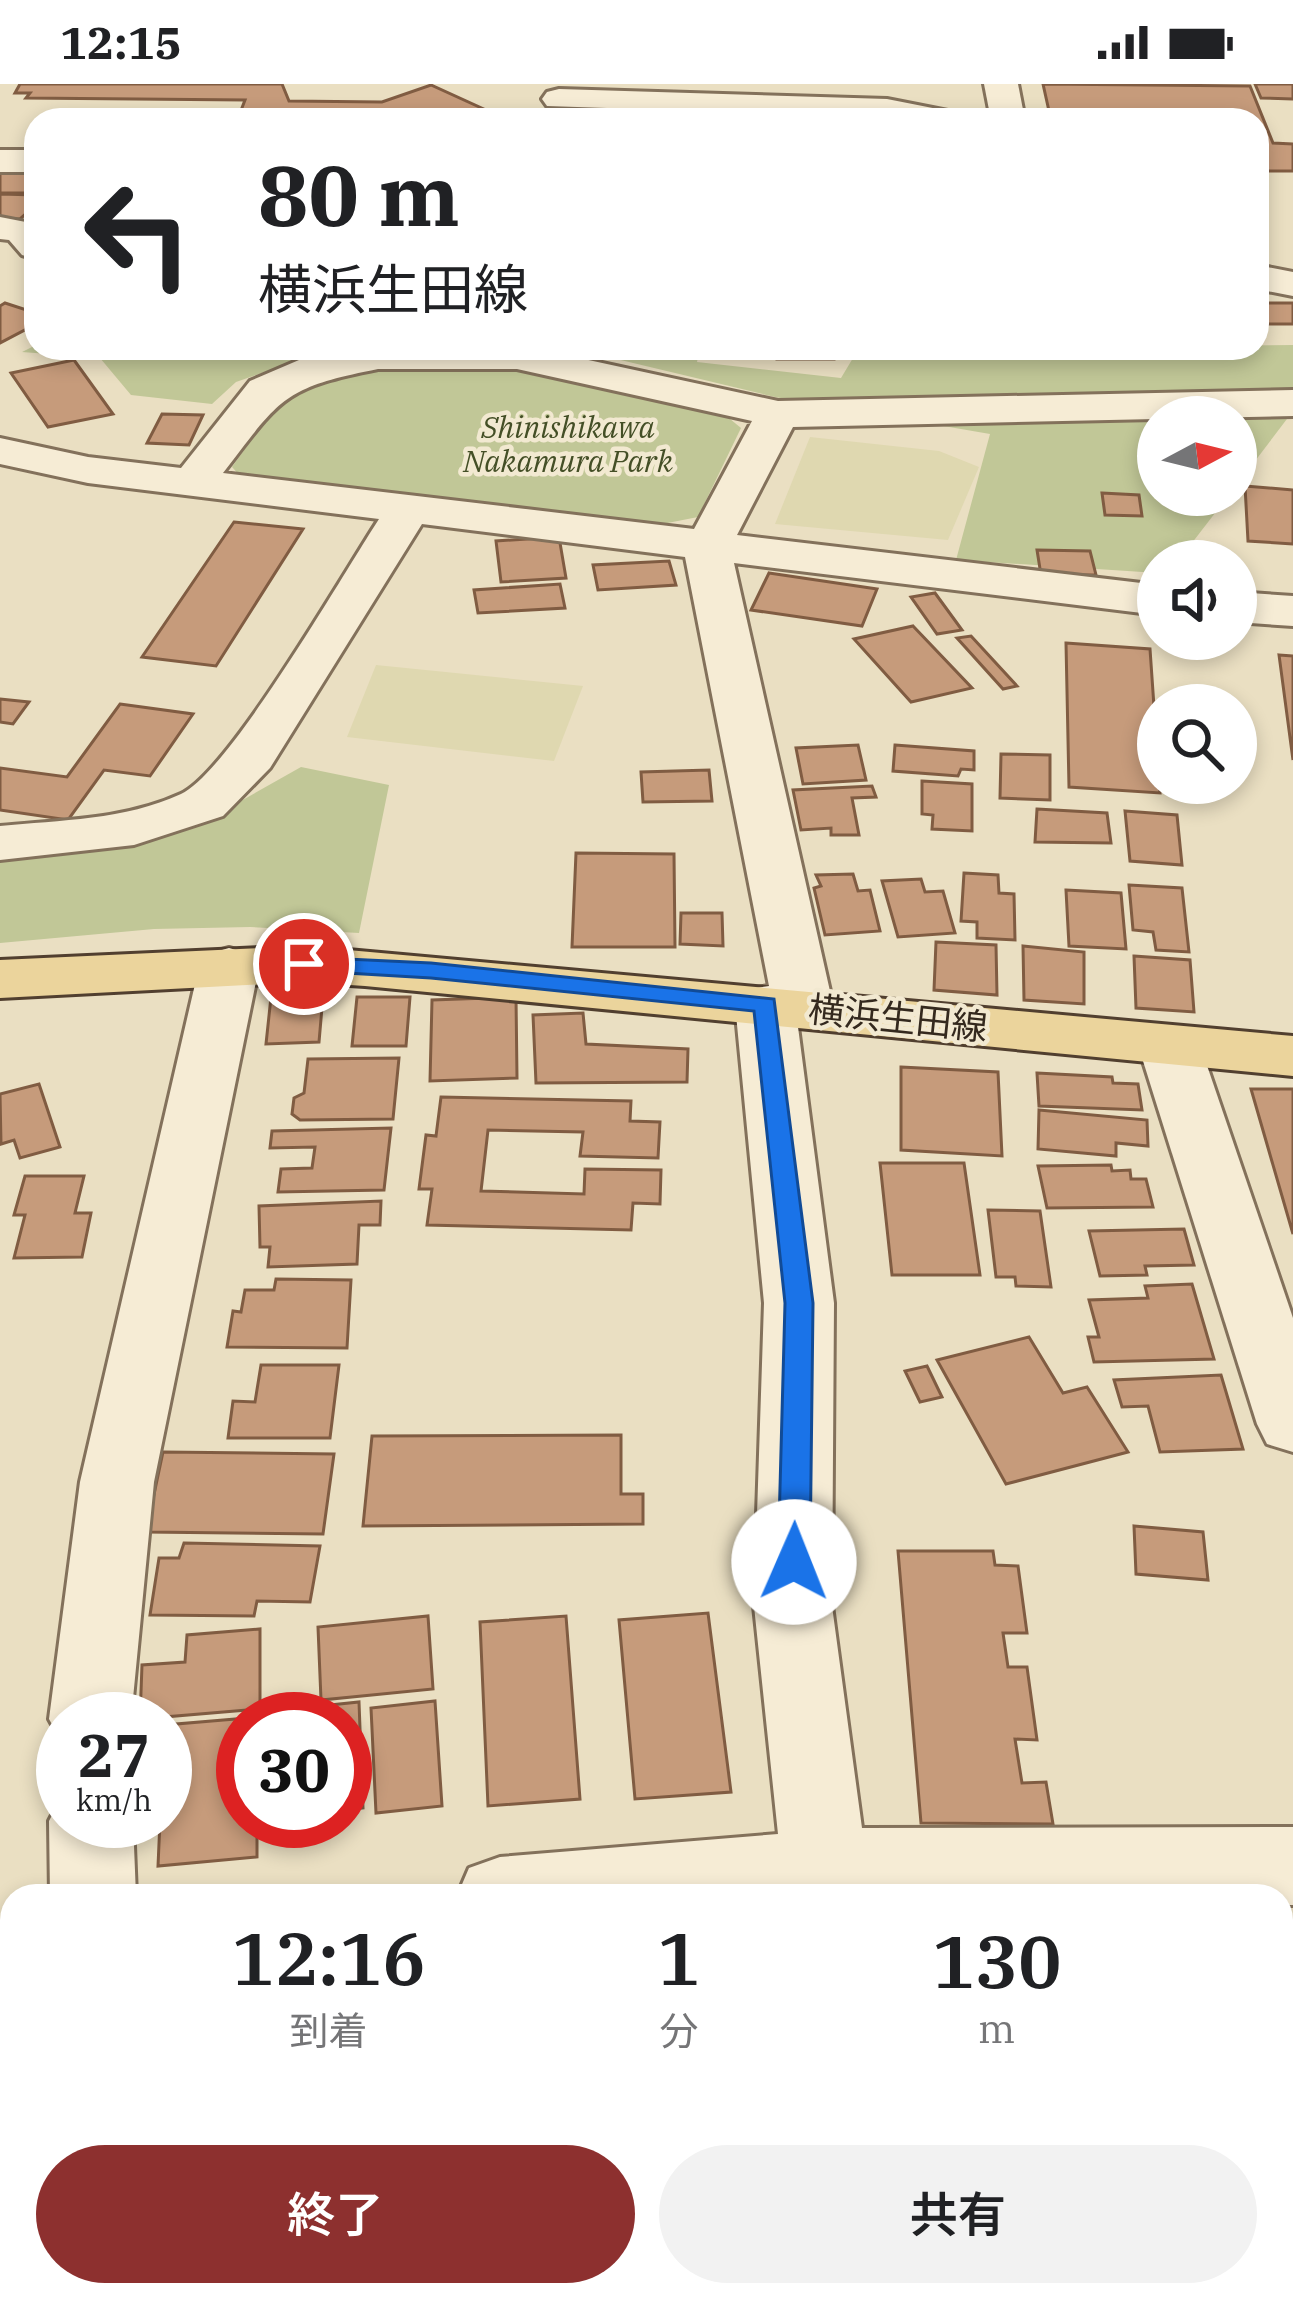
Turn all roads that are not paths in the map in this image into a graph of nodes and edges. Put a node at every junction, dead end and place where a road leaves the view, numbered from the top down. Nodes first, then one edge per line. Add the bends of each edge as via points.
1 (559, 99) dead end
2 (755, 108) edge
3 (362, 360) edge
4 (531, 360) edge
5 (1293, 404) edge
6 (778, 414) junction
7 (0, 451) edge
8 (193, 482) junction
9 (408, 511) junction
10 (706, 548) junction
11 (1137, 598) edge
12 (1257, 608) edge
13 (1293, 611) edge
14 (0, 843) edge
15 (229, 967) junction
16 (0, 979) edge
17 (785, 1006) junction
18 (1169, 1045) junction
19 (1293, 1056) edge
20 (1293, 1424) edge
21 (93, 1692) edge
22 (92, 1848) edge
23 (1293, 1866) edge
24 (830, 1881) edge
25 (93, 1884) edge
26 (665, 1884) edge

1 - 2 street
3 - 8 street via 266,390
4 - 6 street
5 - 6 street
6 - 10 street
7 - 8 street
8 - 9 street
9 - 10 street
9 - 14 street via 243,768 204,804 134,828
10 - 11 street
10 - 17 street
12 - 13 street
15 - 16 main road, 横浜生田線
15 - 17 main road, 横浜生田線 via 431,970
15 - 21 street via 118,1482
17 - 18 main road, 横浜生田線
17 - 24 street via 799,1303 793,1606
18 - 19 main road, 横浜生田線
18 - 20 street
22 - 25 street
23 - 24 street
24 - 26 street

